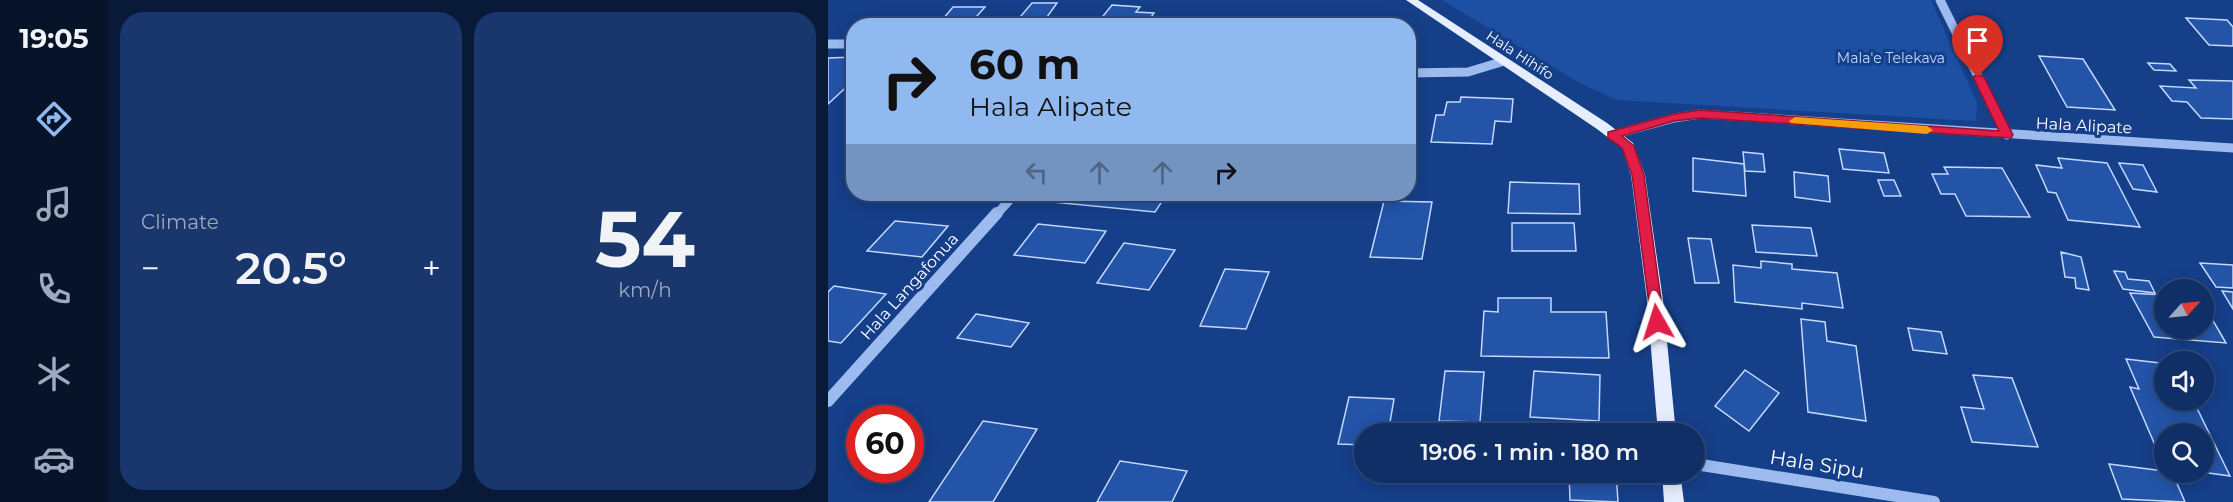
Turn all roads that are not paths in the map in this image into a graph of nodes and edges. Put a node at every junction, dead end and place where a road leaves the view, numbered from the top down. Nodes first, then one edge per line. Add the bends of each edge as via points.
1 (1411, 0) edge
2 (1940, 0) edge
3 (828, 44) edge
4 (846, 44) edge
5 (1501, 62) junction
6 (1416, 73) edge
7 (1612, 135) junction
8 (2007, 135) junction
9 (2233, 148) edge
10 (1009, 201) edge
11 (828, 401) edge
12 (1666, 423) edge
13 (1705, 466) edge
14 (1672, 483) edge
15 (1674, 502) edge
16 (1934, 502) edge

1 - 5 main road, Hala Hihifo
2 - 8 street
3 - 4 street
5 - 6 street via 1485,70 1456,74
5 - 7 main road, Hala Hihifo
7 - 8 street, Hala Alipate via 1700,114
7 - 12 main road, Hala Hihifo via 1628,146 1638,175
8 - 9 street, Hala Alipate
10 - 11 street, Hala Langafonua
13 - 16 street, Hala Sipu
14 - 15 main road

